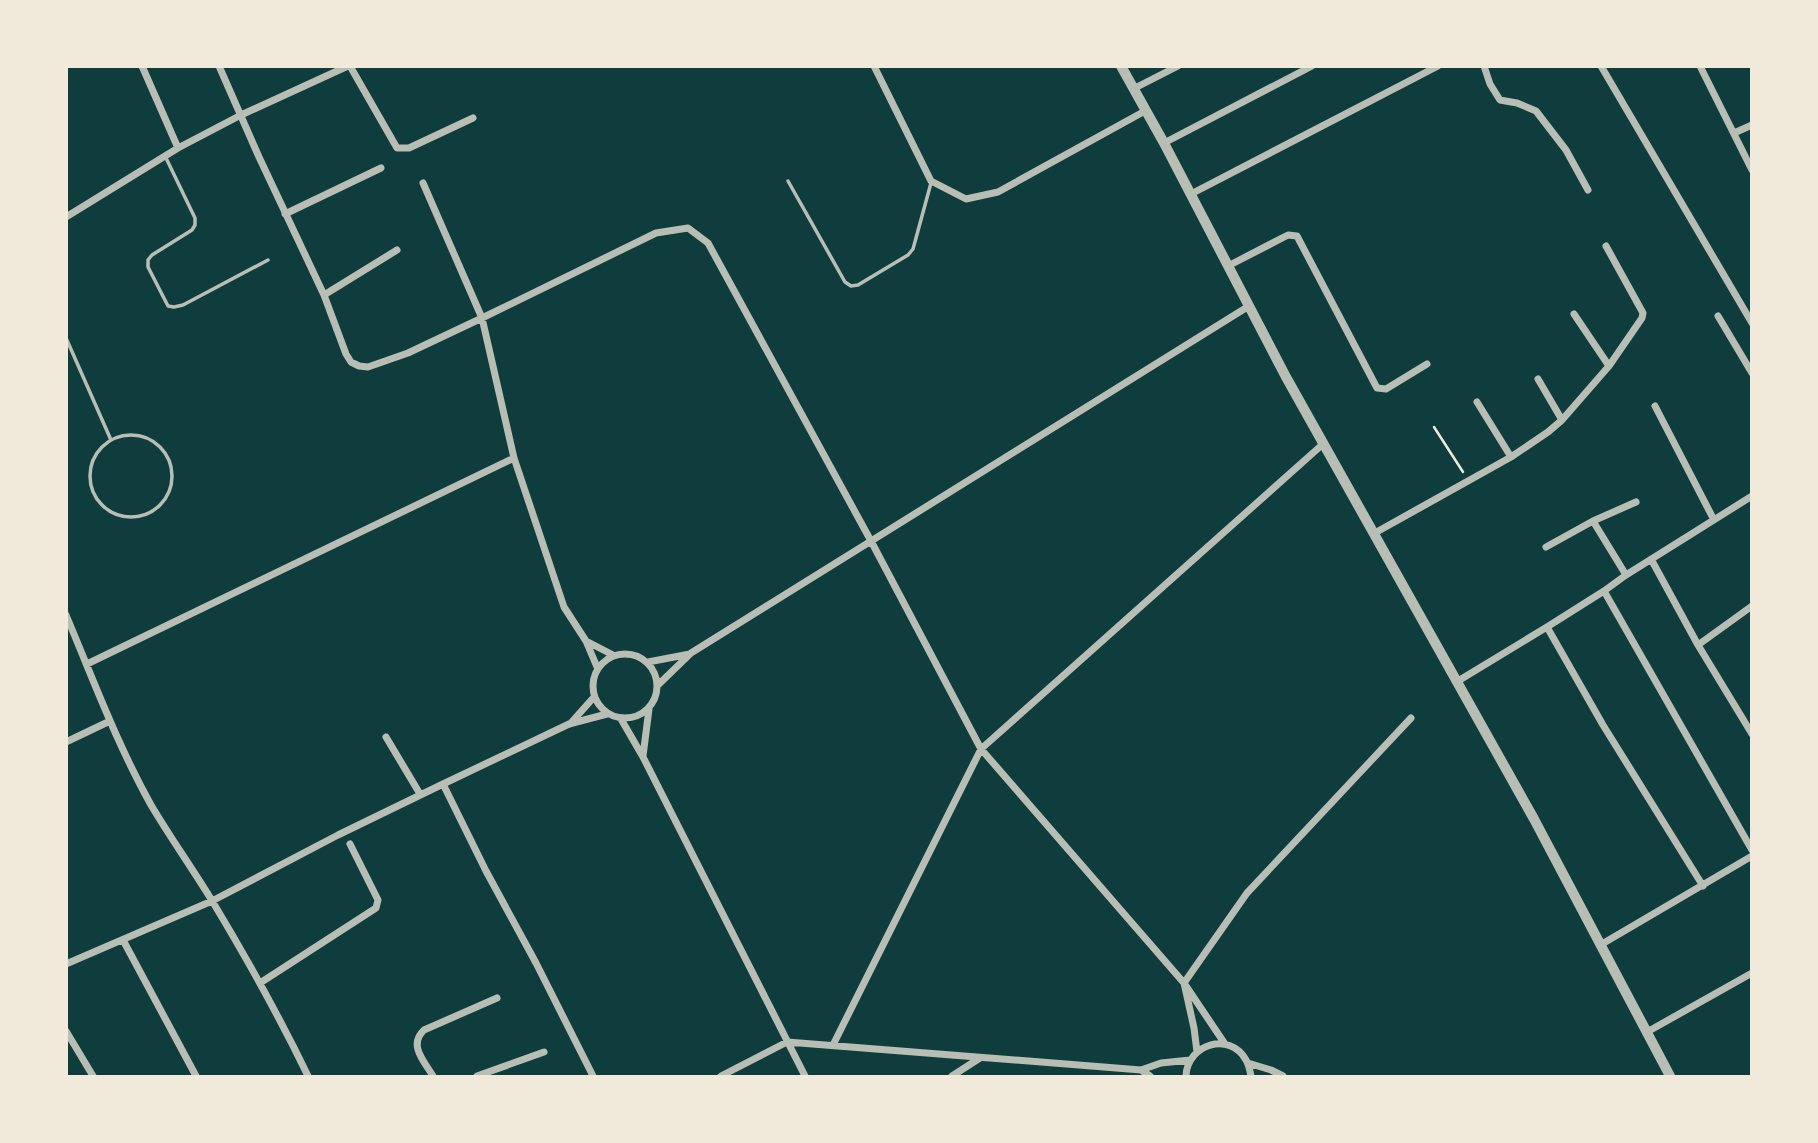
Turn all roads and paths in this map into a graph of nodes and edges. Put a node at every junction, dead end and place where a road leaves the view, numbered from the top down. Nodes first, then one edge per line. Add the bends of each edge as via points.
1 (142, 66) edge
2 (219, 66) edge
3 (349, 66) edge
4 (874, 66) edge
5 (1121, 66) edge
6 (1178, 66) edge
7 (1312, 66) edge
8 (1438, 66) edge
9 (1484, 66) edge
10 (1601, 66) edge
11 (1700, 66) edge
12 (1133, 89) junction
13 (1145, 111) junction
14 (241, 115) junction
15 (473, 118) dead end
16 (1752, 125) edge
17 (1734, 133) junction
18 (1164, 143) junction
19 (178, 148) junction
20 (165, 156) junction
21 (381, 168) dead end
22 (1752, 170) edge
23 (788, 181) dead end
24 (931, 181) junction
25 (423, 183) dead end
26 (1588, 190) dead end
27 (1191, 194) junction
28 (285, 214) junction
29 (66, 217) edge
30 (1606, 246) dead end
31 (397, 250) dead end
32 (268, 260) dead end
33 (1228, 266) junction
34 (324, 295) junction
35 (1249, 306) junction
36 (1574, 314) dead end
37 (1718, 316) dead end
38 (482, 318) junction
39 (1752, 323) edge
40 (66, 338) edge
41 (1427, 364) dead end
42 (1609, 366) junction
43 (1752, 373) edge
44 (1538, 379) dead end
45 (1477, 402) dead end
46 (1654, 407) dead end
47 (1562, 420) junction
48 (1434, 426) dead end
49 (111, 440) junction
50 (1324, 444) junction
51 (1511, 457) junction
52 (514, 458) junction
53 (1469, 481) junction
54 (1748, 499) edge
55 (1636, 502) dead end
56 (1752, 511) edge
57 (1714, 520) junction
58 (1593, 521) junction
59 (1373, 534) junction
60 (871, 541) junction
61 (1546, 547) dead end
62 (1651, 559) junction
63 (1626, 575) junction
64 (1604, 591) junction
65 (1752, 606) edge
66 (66, 615) edge
67 (1547, 627) junction
68 (586, 641) junction
69 (1698, 645) junction
70 (691, 653) junction
71 (613, 655) junction
72 (648, 662) junction
73 (87, 664) junction
74 (597, 667) junction
75 (1458, 681) junction
76 (658, 685) junction
77 (594, 697) junction
78 (649, 709) junction
79 (607, 713) junction
80 (1411, 718) dead end
81 (621, 719) junction
82 (110, 721) junction
83 (569, 724) junction
84 (1752, 734) edge
85 (386, 737) dead end
86 (66, 742) edge
87 (981, 749) junction
88 (643, 757) junction
89 (443, 784) junction
90 (420, 794) junction
91 (350, 844) dead end
92 (1752, 850) edge
93 (1752, 856) edge
94 (1703, 886) junction
95 (212, 901) junction
96 (123, 940) junction
97 (1602, 944) junction
98 (66, 953) edge
99 (68, 963) edge
100 (1752, 973) edge
101 (260, 983) junction
102 (1184, 983) junction
103 (497, 998) dead end
104 (66, 1031) edge
105 (1647, 1032) junction
106 (787, 1042) junction
107 (1225, 1044) junction
108 (833, 1045) junction
109 (544, 1052) dead end
110 (1197, 1052) junction
111 (981, 1057) junction
112 (1190, 1060) junction
113 (1248, 1063) junction
114 (1141, 1070) junction
115 (93, 1076) edge
116 (196, 1076) edge
117 (309, 1076) edge
118 (433, 1076) edge
119 (477, 1076) edge
120 (593, 1076) edge
121 (721, 1076) edge
122 (805, 1076) edge
123 (951, 1076) edge
124 (1150, 1076) edge
125 (1186, 1076) edge
126 (1251, 1076) edge
127 (1283, 1076) edge
128 (1671, 1076) edge

1 - 19 street
2 - 14 street
3 - 14 street
3 - 15 street via 397,148 410,148
4 - 24 street
5 - 12 street
6 - 12 street
7 - 18 street
8 - 27 street
9 - 26 street via 1500,100 1536,111 1566,150
10 - 39 street
11 - 17 street
12 - 13 street
13 - 18 street
13 - 24 street via 998,192 966,199
14 - 19 street
14 - 28 street
16 - 17 street
17 - 22 street
18 - 27 street
19 - 20 street
20 - 29 street
20 - 32 lane via 195,218 192,230 148,260 168,306 183,305
21 - 28 street
23 - 24 lane via 851,286 913,249
25 - 38 street
27 - 33 street
28 - 34 street
30 - 42 street via 1643,313
31 - 34 street
33 - 35 street
33 - 41 street via 1288,236 1297,236 1377,388 1386,389
34 - 38 street via 346,354 359,366 369,367 408,353
35 - 50 street
35 - 60 street
36 - 42 street
37 - 43 street
38 - 52 street
38 - 60 street via 656,233 688,228 708,243
40 - 49 lane
42 - 47 street
44 - 47 street
45 - 51 street
46 - 57 street
47 - 51 street
48 - 53 path
49 - 49 lane via 92,464 90,481 95,496 105,509 120,516 151,513 171,488 168,456 143,437
50 - 59 street
50 - 87 street
51 - 53 street
52 - 68 street via 564,607
52 - 73 street
53 - 59 street
54 - 56 street
54 - 57 street
55 - 58 street
57 - 62 street
58 - 61 street
58 - 63 street
59 - 75 street
60 - 70 street
60 - 87 street
62 - 63 street
62 - 69 street
63 - 64 street
64 - 67 street
64 - 92 street
65 - 69 street
66 - 73 street
67 - 75 street
67 - 94 street
68 - 71 street
68 - 74 street
69 - 84 street
70 - 72 street
70 - 76 street
71 - 72 street via 632,653
71 - 74 street
72 - 76 street
73 - 82 street
74 - 77 street
75 - 97 street
76 - 78 street
77 - 79 street
77 - 83 street
78 - 81 street
78 - 88 street
79 - 81 street
79 - 83 street
80 - 102 street via 1247,892
81 - 88 street
82 - 86 street
82 - 95 street via 152,806
83 - 89 street
85 - 90 street
87 - 102 street
87 - 108 street
88 - 106 street
89 - 90 street
89 - 120 street
90 - 95 street
91 - 101 street via 378,900 376,908
93 - 94 street
94 - 97 street
95 - 96 street
95 - 101 street
96 - 99 street
96 - 116 street
97 - 105 street
98 - 99 street
100 - 105 street
101 - 117 street
102 - 107 street
102 - 110 street
103 - 118 street via 417,1036 419,1052
104 - 115 street
105 - 128 street
106 - 108 street
106 - 121 street
106 - 122 street
107 - 110 street
107 - 113 street
108 - 111 street
109 - 119 street
110 - 112 street
111 - 114 street
111 - 123 street
112 - 114 street
112 - 125 street
113 - 126 street
113 - 127 street
114 - 124 street

